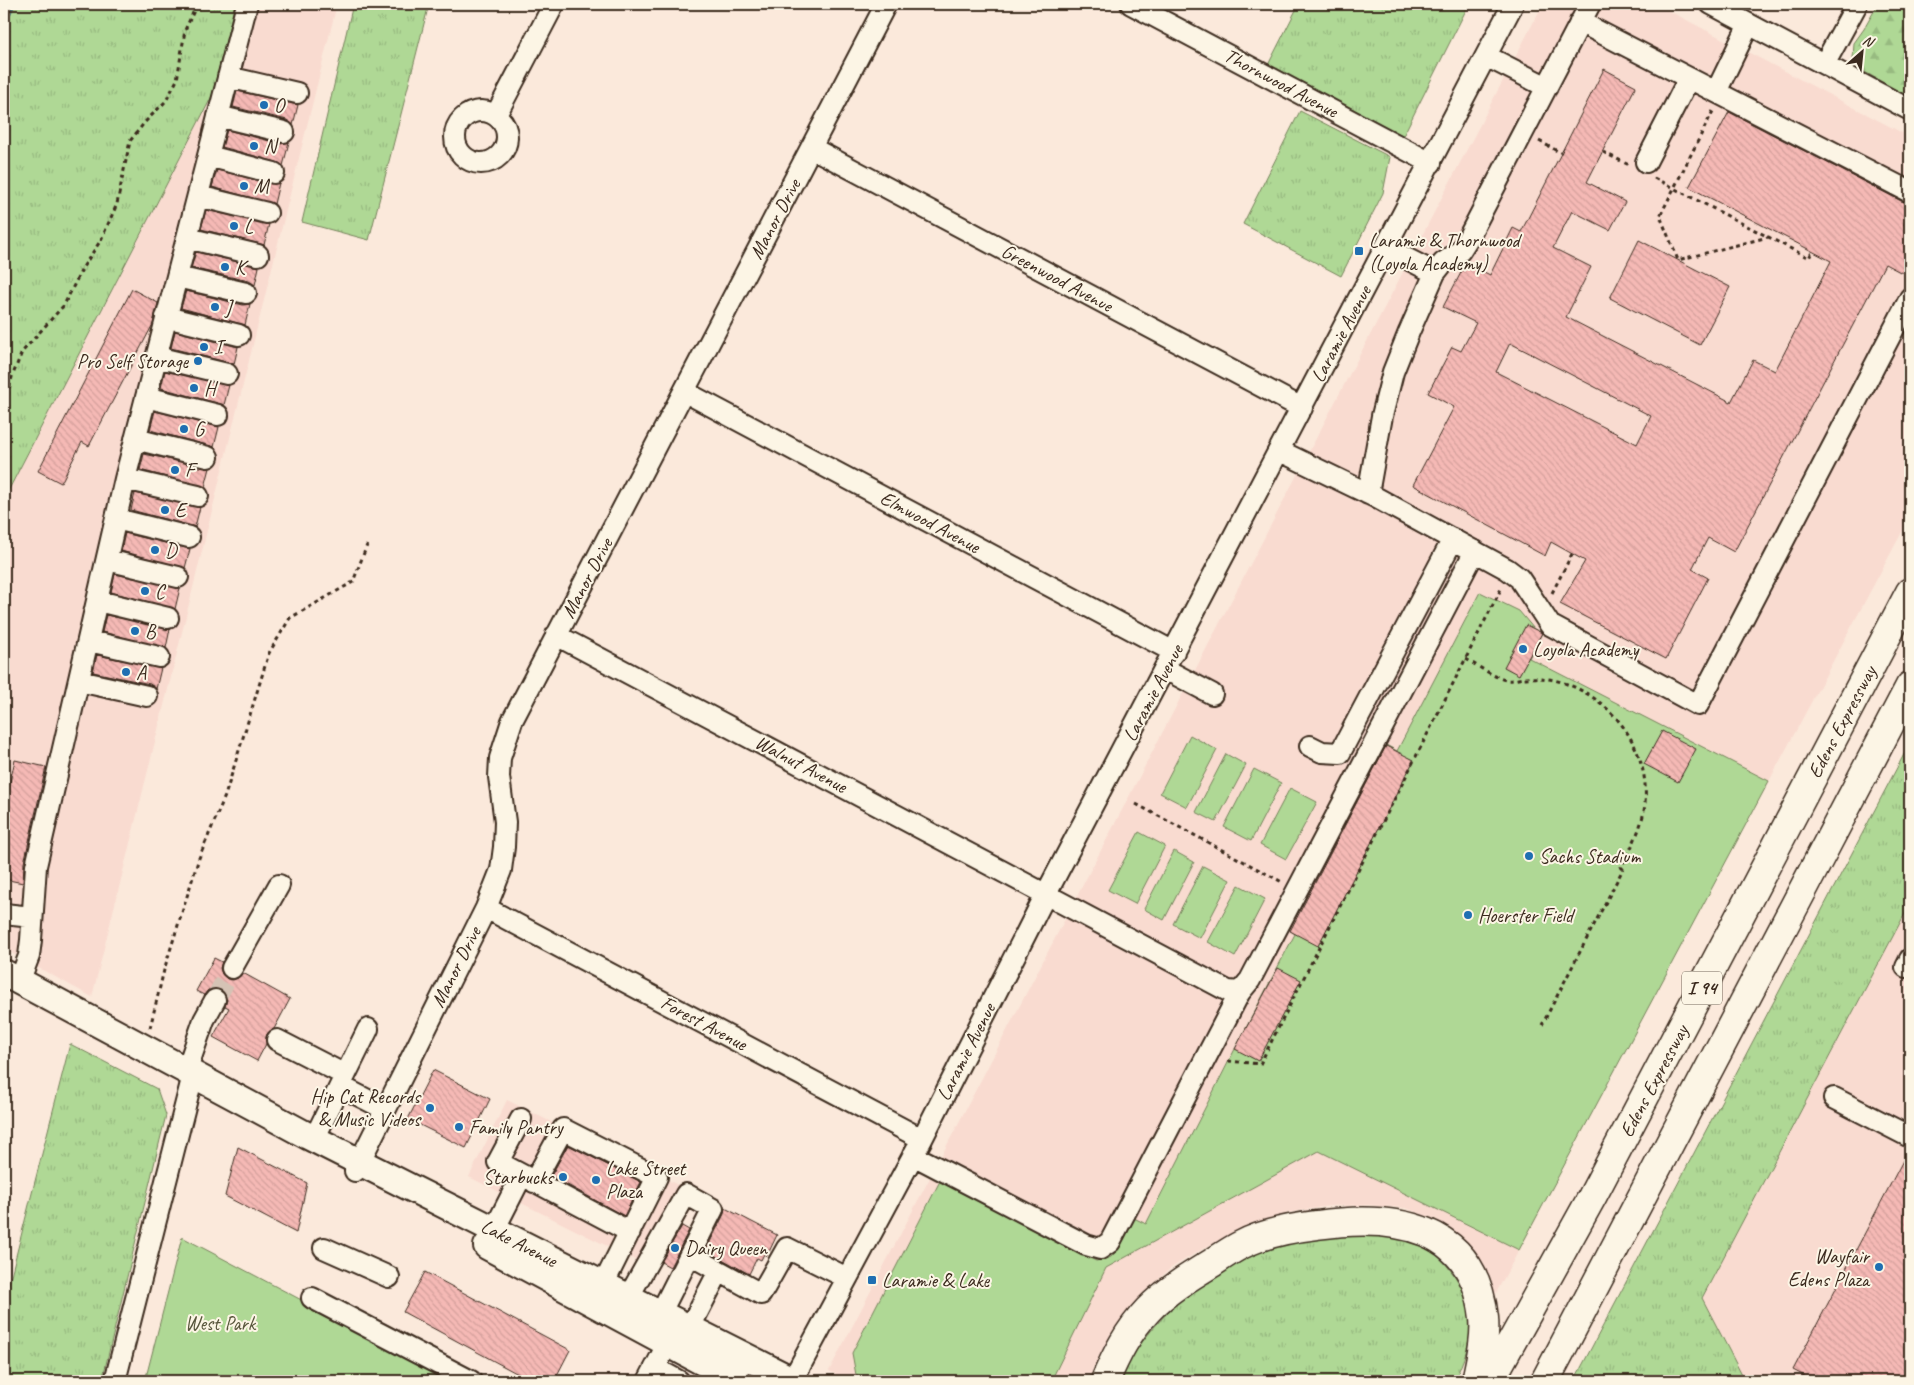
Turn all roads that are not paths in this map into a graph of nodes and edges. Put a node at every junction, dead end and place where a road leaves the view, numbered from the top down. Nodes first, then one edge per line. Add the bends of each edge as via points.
1 (247, 4) edge
2 (554, 4) edge
3 (886, 4) edge
4 (1131, 4) edge
5 (1513, 4) edge
6 (1590, 4) edge
7 (1711, 4) edge
8 (1857, 4) edge
9 (1580, 22) junction
10 (1749, 24) junction
11 (1486, 56) junction
12 (1825, 64) junction
13 (228, 77) junction
14 (1690, 78) junction
15 (1547, 87) junction
16 (297, 93) dead end
17 (1719, 93) junction
18 (1910, 110) edge
19 (496, 115) dead end
20 (218, 116) junction
21 (284, 132) dead end
22 (812, 148) junction
23 (208, 156) junction
24 (1431, 163) junction
25 (1643, 169) road end
26 (274, 173) dead end
27 (1910, 192) edge
28 (198, 196) junction
29 (267, 213) dead end
30 (187, 238) junction
31 (1386, 248) junction
32 (258, 255) dead end
33 (1436, 273) junction
34 (177, 277) junction
35 (246, 293) dead end
36 (1910, 298) edge
37 (166, 317) junction
38 (239, 335) dead end
39 (156, 357) junction
40 (227, 374) dead end
41 (685, 392) junction
42 (146, 397) junction
43 (1302, 408) junction
44 (218, 414) dead end
45 (135, 439) junction
46 (1280, 451) junction
47 (208, 457) dead end
48 (125, 479) junction
49 (1368, 494) junction
50 (198, 496) dead end
51 (116, 519) junction
52 (189, 537) dead end
53 (1453, 539) junction
54 (1475, 551) junction
55 (107, 560) junction
56 (178, 577) dead end
57 (1910, 592) edge
58 (98, 601) junction
59 (168, 618) dead end
60 (556, 635) junction
61 (89, 641) junction
62 (1174, 652) junction
63 (159, 657) dead end
64 (1165, 669) junction
65 (79, 681) junction
66 (1910, 686) edge
67 (1212, 694) dead end
68 (147, 696) dead end
69 (1358, 775) junction
70 (279, 885) dead end
71 (1046, 894) junction
72 (486, 908) junction
73 (4, 914) edge
74 (32, 917) junction
75 (232, 968) tunnel mouth
76 (12, 977) edge
77 (1240, 992) junction
78 (215, 1000) tunnel mouth
79 (368, 1029) dead end
80 (277, 1040) dead end
81 (190, 1074) junction
82 (343, 1081) junction
83 (1834, 1098) dead end
84 (246, 1103) junction
85 (385, 1109) junction
86 (521, 1119) dead end
87 (1910, 1137) edge
88 (314, 1139) junction
89 (917, 1147) junction
90 (357, 1166) junction
91 (528, 1179) junction
92 (494, 1230) junction
93 (630, 1232) junction
94 (324, 1248) dead end
95 (699, 1260) dead end
96 (719, 1271) junction
97 (389, 1277) dead end
98 (847, 1278) junction
99 (603, 1285) junction
100 (312, 1298) dead end
101 (628, 1298) junction
102 (660, 1314) junction
103 (690, 1328) junction
104 (668, 1343) junction
105 (652, 1375) edge
106 (726, 1378) edge
107 (115, 1381) edge
108 (472, 1381) edge
109 (679, 1381) edge
110 (793, 1381) edge
111 (1106, 1381) edge
112 (1476, 1381) edge
113 (1490, 1381) edge
114 (1545, 1381) edge

1 - 13 street
2 - 19 street
3 - 22 street, Manor Drive
4 - 24 street, Thornwood Avenue
5 - 11 street, Laramie Avenue
6 - 9 street
7 - 10 street
8 - 12 street
9 - 14 street
9 - 15 street
10 - 12 street
10 - 17 street
11 - 15 street
11 - 24 street, Laramie Avenue
12 - 18 street
13 - 16 street
13 - 20 street
14 - 17 street
14 - 25 street
15 - 33 street via 1467,240
17 - 27 street
20 - 21 street
20 - 23 street
22 - 41 street, Manor Drive
22 - 43 street, Greenwood Avenue
23 - 26 street
23 - 28 street
24 - 31 street, Laramie Avenue
28 - 29 street
28 - 30 street
30 - 32 street
30 - 34 street
31 - 33 street
31 - 43 street, Laramie Avenue
33 - 49 street via 1393,372
34 - 35 street
34 - 37 street
36 - 54 street via 1698,705 1550,625 1525,587 1510,571
37 - 38 street
37 - 39 street
39 - 40 street
39 - 42 street
41 - 60 street, Manor Drive
41 - 62 street, Elmwood Avenue
42 - 44 street
42 - 45 street
43 - 46 street, Laramie Avenue
45 - 47 street
45 - 48 street
46 - 49 street
46 - 62 street, Laramie Avenue
48 - 50 street
48 - 51 street
49 - 53 street
51 - 52 street
51 - 55 street
53 - 54 street
53 - 69 street via 1344,747 1340,753 1316,749
54 - 69 street, Forest Avenue
55 - 56 street
55 - 58 street
57 - 113 highway, Edens Expressway / I 94 via 1592,1197
58 - 59 street
58 - 61 street
60 - 71 street, Walnut Avenue
60 - 72 street, Manor Drive via 512,721 500,758 504,847 501,870
61 - 63 street
61 - 65 street
62 - 64 street, Laramie Avenue
64 - 67 street
64 - 71 street, Laramie Avenue
65 - 68 street
65 - 74 street via 36,866
66 - 114 highway, I 94
69 - 77 street, Forest Avenue via 1250,980
70 - 75 street
71 - 77 street, Walnut Avenue via 1228,990
71 - 89 street, Laramie Avenue
72 - 85 street, Manor Drive
72 - 89 street, Forest Avenue
73 - 74 street
74 - 76 street via 29,956
76 - 81 main road, Lake Avenue
77 - 89 street, Forest Avenue via 1110,1242 1100,1248 1086,1245
78 - 81 street via 204,1020
79 - 82 street
80 - 82 street
81 - 84 main road, Lake Avenue
81 - 107 street
82 - 85 street
82 - 88 street
83 - 87 street
84 - 88 main road, Lake Avenue
84 - 90 main road, Lake Avenue
85 - 90 street, Manor Drive
86 - 91 street via 498,1162
88 - 90 main road, Lake Avenue
89 - 98 street, Laramie Avenue
90 - 92 main road, Lake Avenue
90 - 104 main road, Lake Avenue via 380,1188
91 - 92 street
91 - 93 street
91 - 93 street via 563,1128 657,1177
92 - 99 main road, Lake Avenue
93 - 99 street
94 - 97 street
95 - 96 street
96 - 98 street via 760,1294 787,1248
96 - 103 street
98 - 110 street, Laramie Avenue
99 - 101 main road, Lake Avenue
100 - 108 street
101 - 102 main road, Lake Avenue
101 - 102 street via 686,1194 713,1209
102 - 103 main road, Lake Avenue
103 - 110 main road, Lake Avenue
104 - 105 street
104 - 106 main road, Lake Avenue
105 - 109 street
111 - 112 highway via 1128,1334 1148,1310 1176,1286 1241,1245 1298,1227 1376,1221 1403,1224 1431,1233 1450,1246 1466,1264 1478,1290 1484,1318 1483,1350

